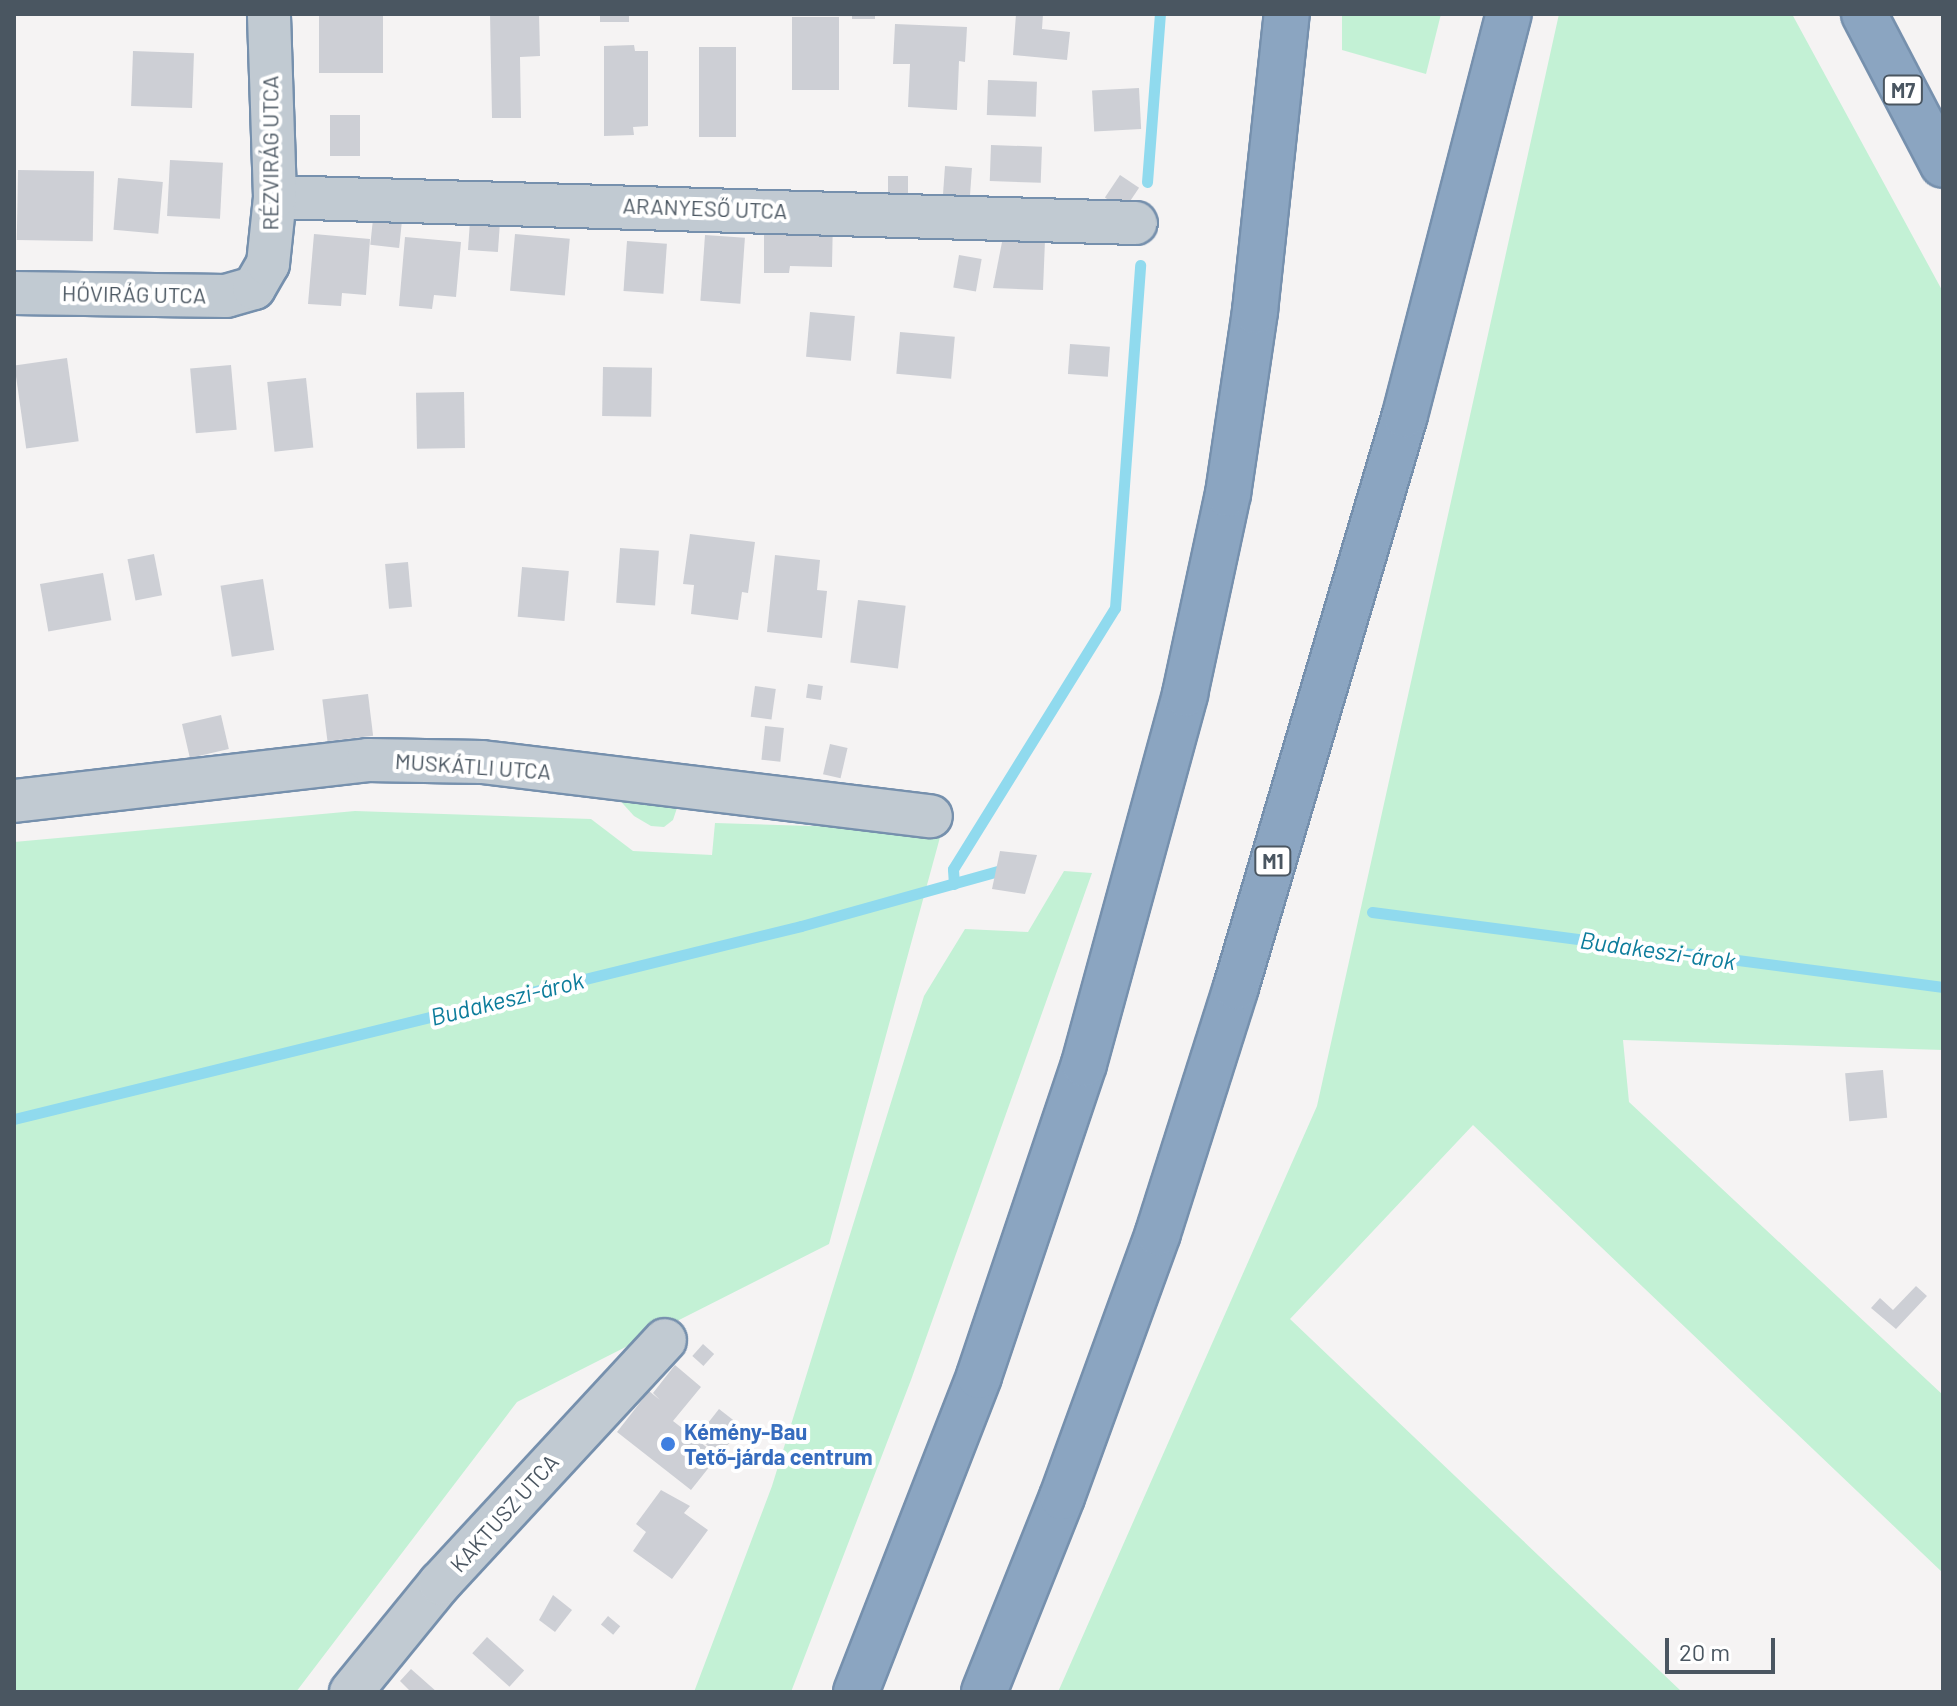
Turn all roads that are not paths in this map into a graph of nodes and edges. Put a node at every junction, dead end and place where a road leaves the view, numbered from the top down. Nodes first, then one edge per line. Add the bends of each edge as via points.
1 (269, 14) edge
2 (1287, 14) edge
3 (1509, 14) edge
4 (1864, 14) edge
5 (1943, 165) edge
6 (275, 197) junction
7 (1136, 223) dead end
8 (254, 288) joint
9 (14, 293) edge
10 (14, 801) edge
11 (931, 816) dead end
12 (665, 1340) dead end
13 (351, 1692) edge
14 (856, 1692) edge
15 (984, 1692) edge

1 - 6 street, RÉZVIRÁG UTCA
2 - 14 highway via 1228,494 1185,694 1074,1094 979,1376
3 - 15 highway, M1 via 1405,415 1227,1016 1158,1233
4 - 5 highway, M7
6 - 7 street, ARANYESŐ UTCA
6 - 8 street, RÉZVIRÁG UTCA via 268,264
8 - 9 street, HÓVIRÁG UTCA via 226,296
10 - 11 street, MUSKÁTLI UTCA via 368,760 482,762
12 - 13 street, KAKTUSZ UTCA via 440,1583

